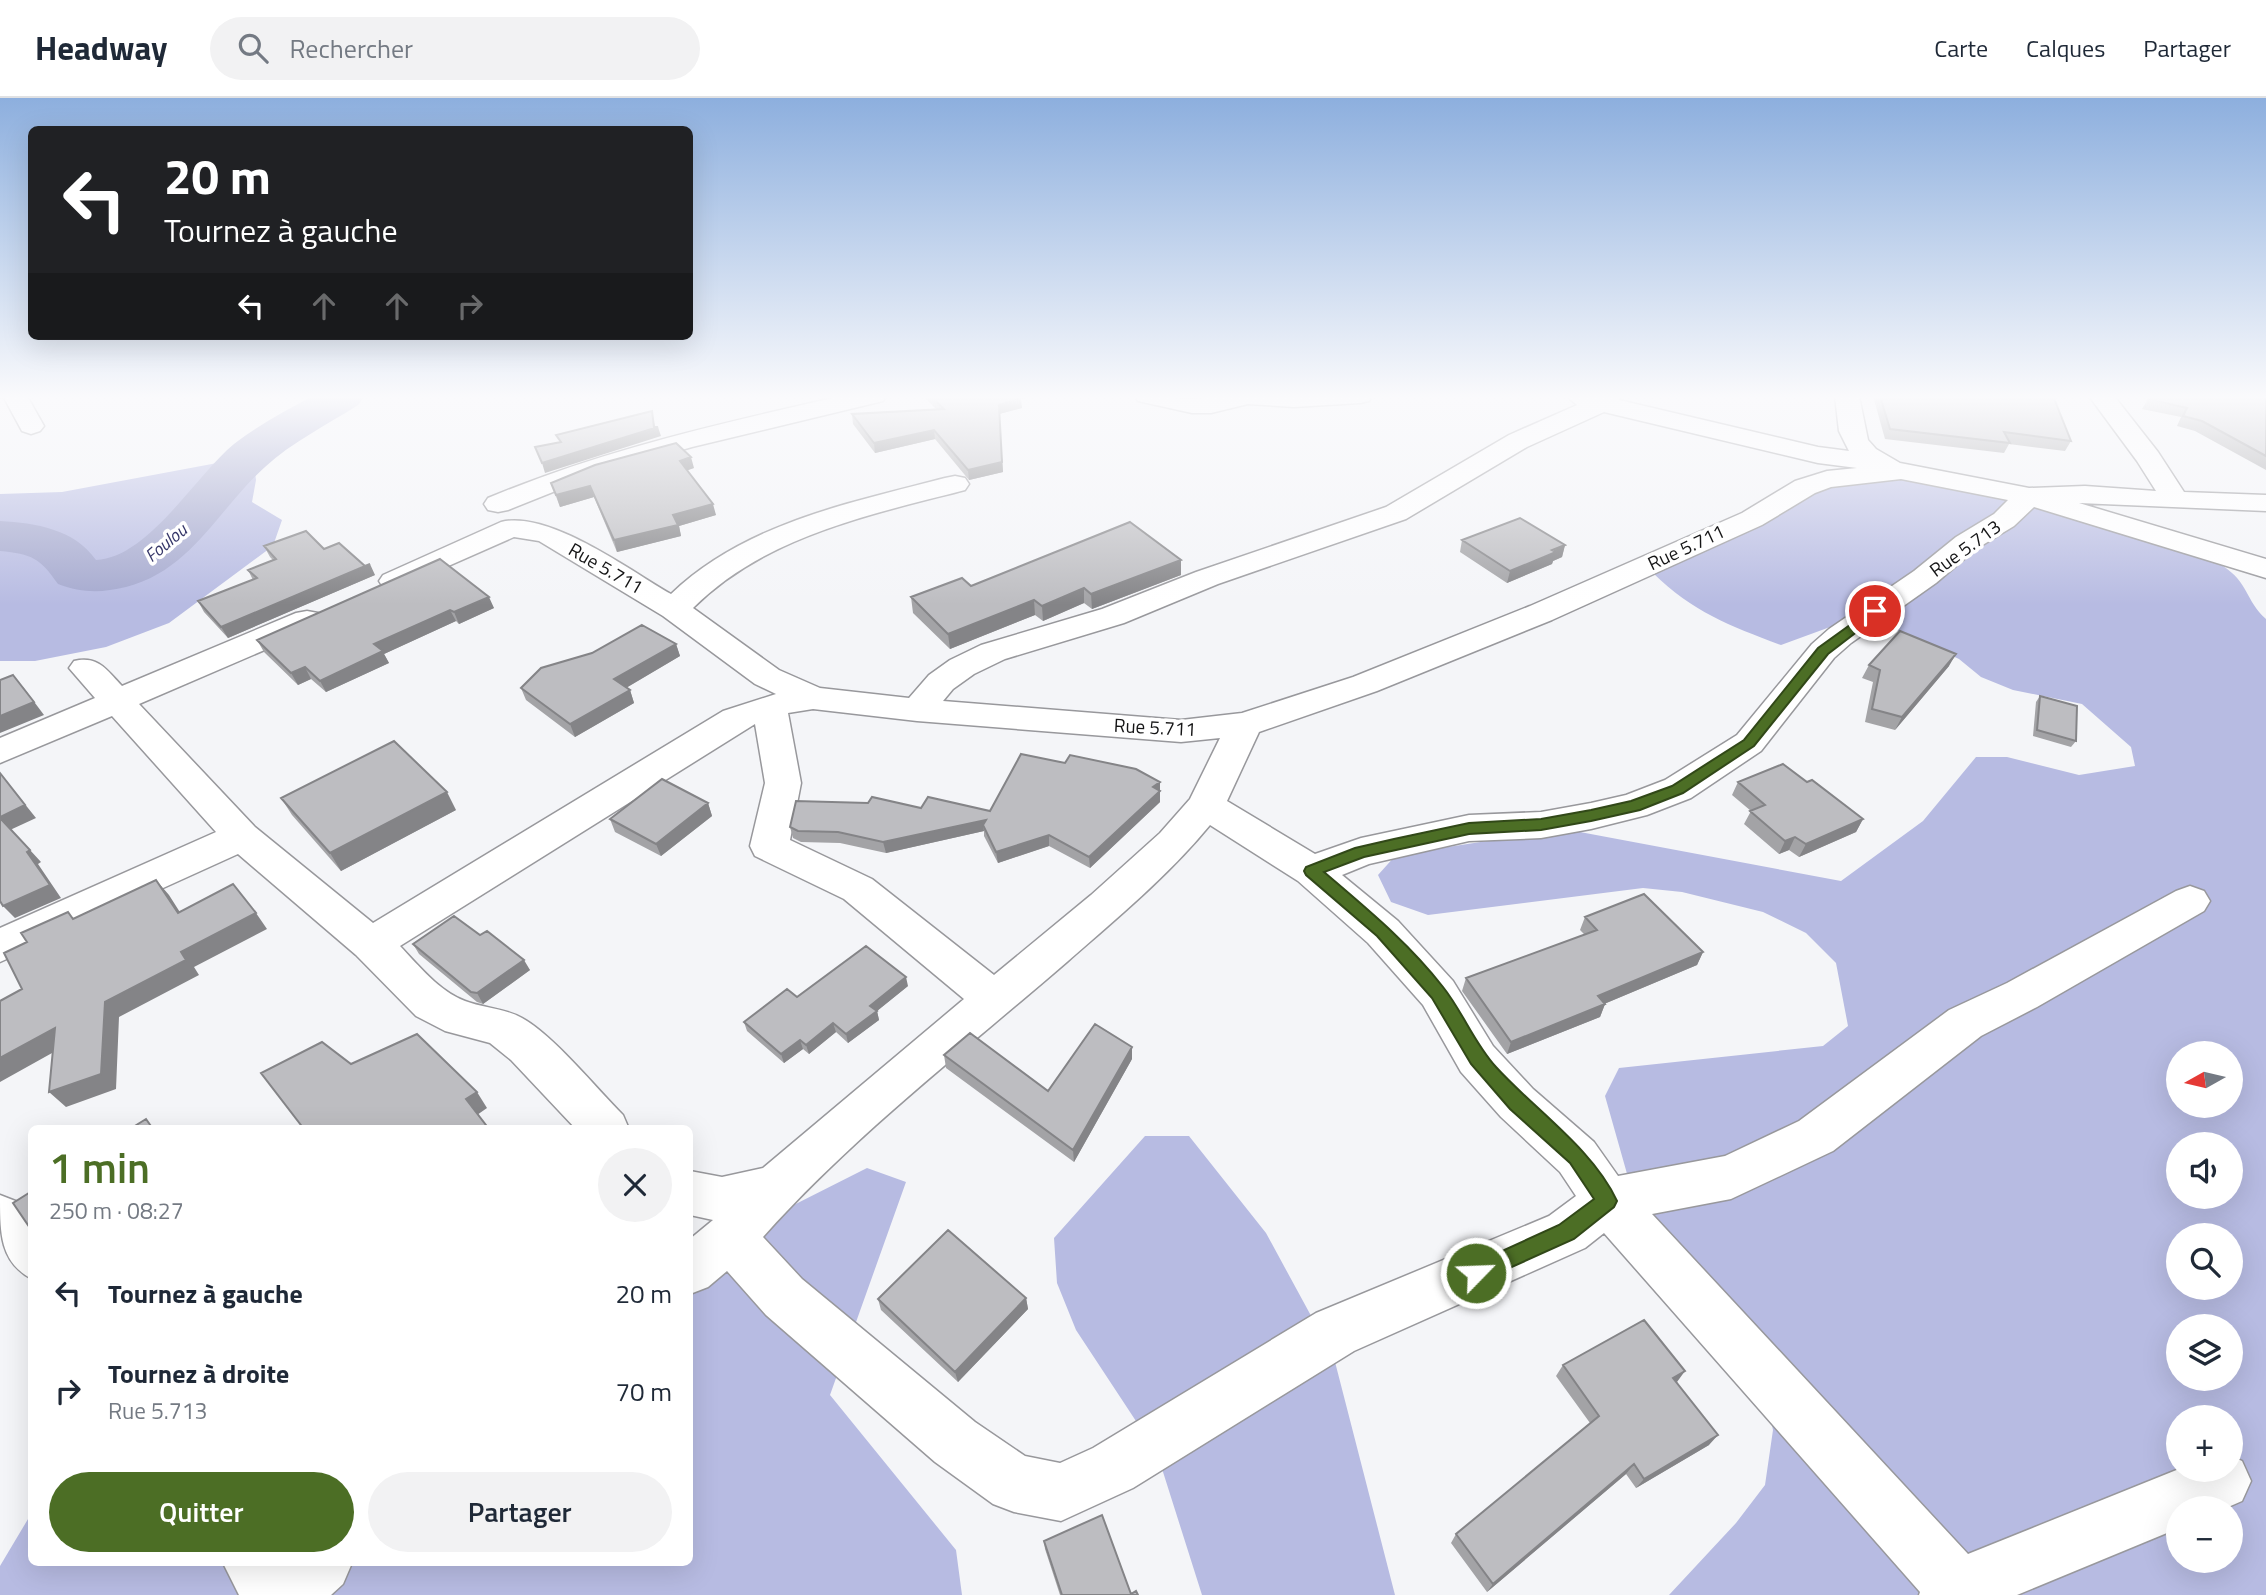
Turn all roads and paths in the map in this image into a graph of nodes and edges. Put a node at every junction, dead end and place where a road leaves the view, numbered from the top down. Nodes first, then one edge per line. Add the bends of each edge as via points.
1 (595, 466) edge
2 (1476, 466) edge
3 (1887, 466) joint
4 (2153, 466) edge
5 (956, 484) dead end
6 (2029, 496) junction
7 (2175, 499) junction
8 (2266, 503) edge
9 (495, 508) junction
10 (2266, 569) edge
11 (374, 591) edge
12 (338, 607) edge
13 (674, 609) junction
14 (86, 668) dead end
15 (813, 698) junction
16 (117, 703) junction
17 (769, 706) junction
18 (917, 710) junction
19 (1246, 724) junction
20 (0, 751) edge
21 (1206, 805) junction
22 (242, 836) junction
23 (1312, 871) junction
24 (2190, 901) dead end
25 (371, 944) junction
26 (0, 946) edge
27 (994, 999) junction
28 (602, 1125) edge
29 (776, 1187) junction
30 (693, 1194) edge
31 (1607, 1201) junction
32 (0, 1218) edge
33 (730, 1237) junction
34 (28, 1250) edge
35 (693, 1268) edge
36 (2220, 1482) edge
37 (255, 1566) edge
38 (318, 1566) edge
39 (1954, 1592) edge
40 (276, 1595) edge
41 (284, 1595) edge

1 - 9 street
2 - 18 street via 1396,513 1207,578 1113,616 993,652 941,682
3 - 6 street, Rue 5.711
3 - 19 street, Rue 5.711 via 1827,479 1752,519 1541,613 1365,684
4 - 7 street
5 - 13 street via 851,513 765,544 709,576
6 - 7 street, Rue 5.711
6 - 10 street
6 - 23 street, Rue 5.713 via 2004,520 1840,636 1749,743 1678,789 1591,816 1541,825 1469,828 1361,852
7 - 8 street, Rue 5.711
9 - 11 street
9 - 13 street, Rue 5.711
12 - 16 street
13 - 15 street, Rue 5.711 via 767,677
14 - 16 street
15 - 17 street
15 - 18 street, Rue 5.711
16 - 20 street
16 - 22 street
17 - 25 street via 735,719
17 - 27 street via 783,783 769,846 858,889
18 - 19 street, Rue 5.711 via 1181,732
19 - 21 street
21 - 23 street
21 - 27 street via 1174,843 1125,888
22 - 25 street
22 - 26 street
23 - 31 street via 1383,932 1438,993 1477,1059 1577,1157
24 - 31 street via 1965,1023 1816,1136 1731,1177
25 - 28 street via 431,1004 517,1038
27 - 29 street
29 - 30 street via 722,1199
29 - 33 street
31 - 33 street via 1567,1232 1335,1332 1113,1468 1061,1492 1014,1483 955,1442 784,1297
31 - 39 street
32 - 34 street
33 - 35 street
36 - 39 street
37 - 40 street
38 - 41 street

